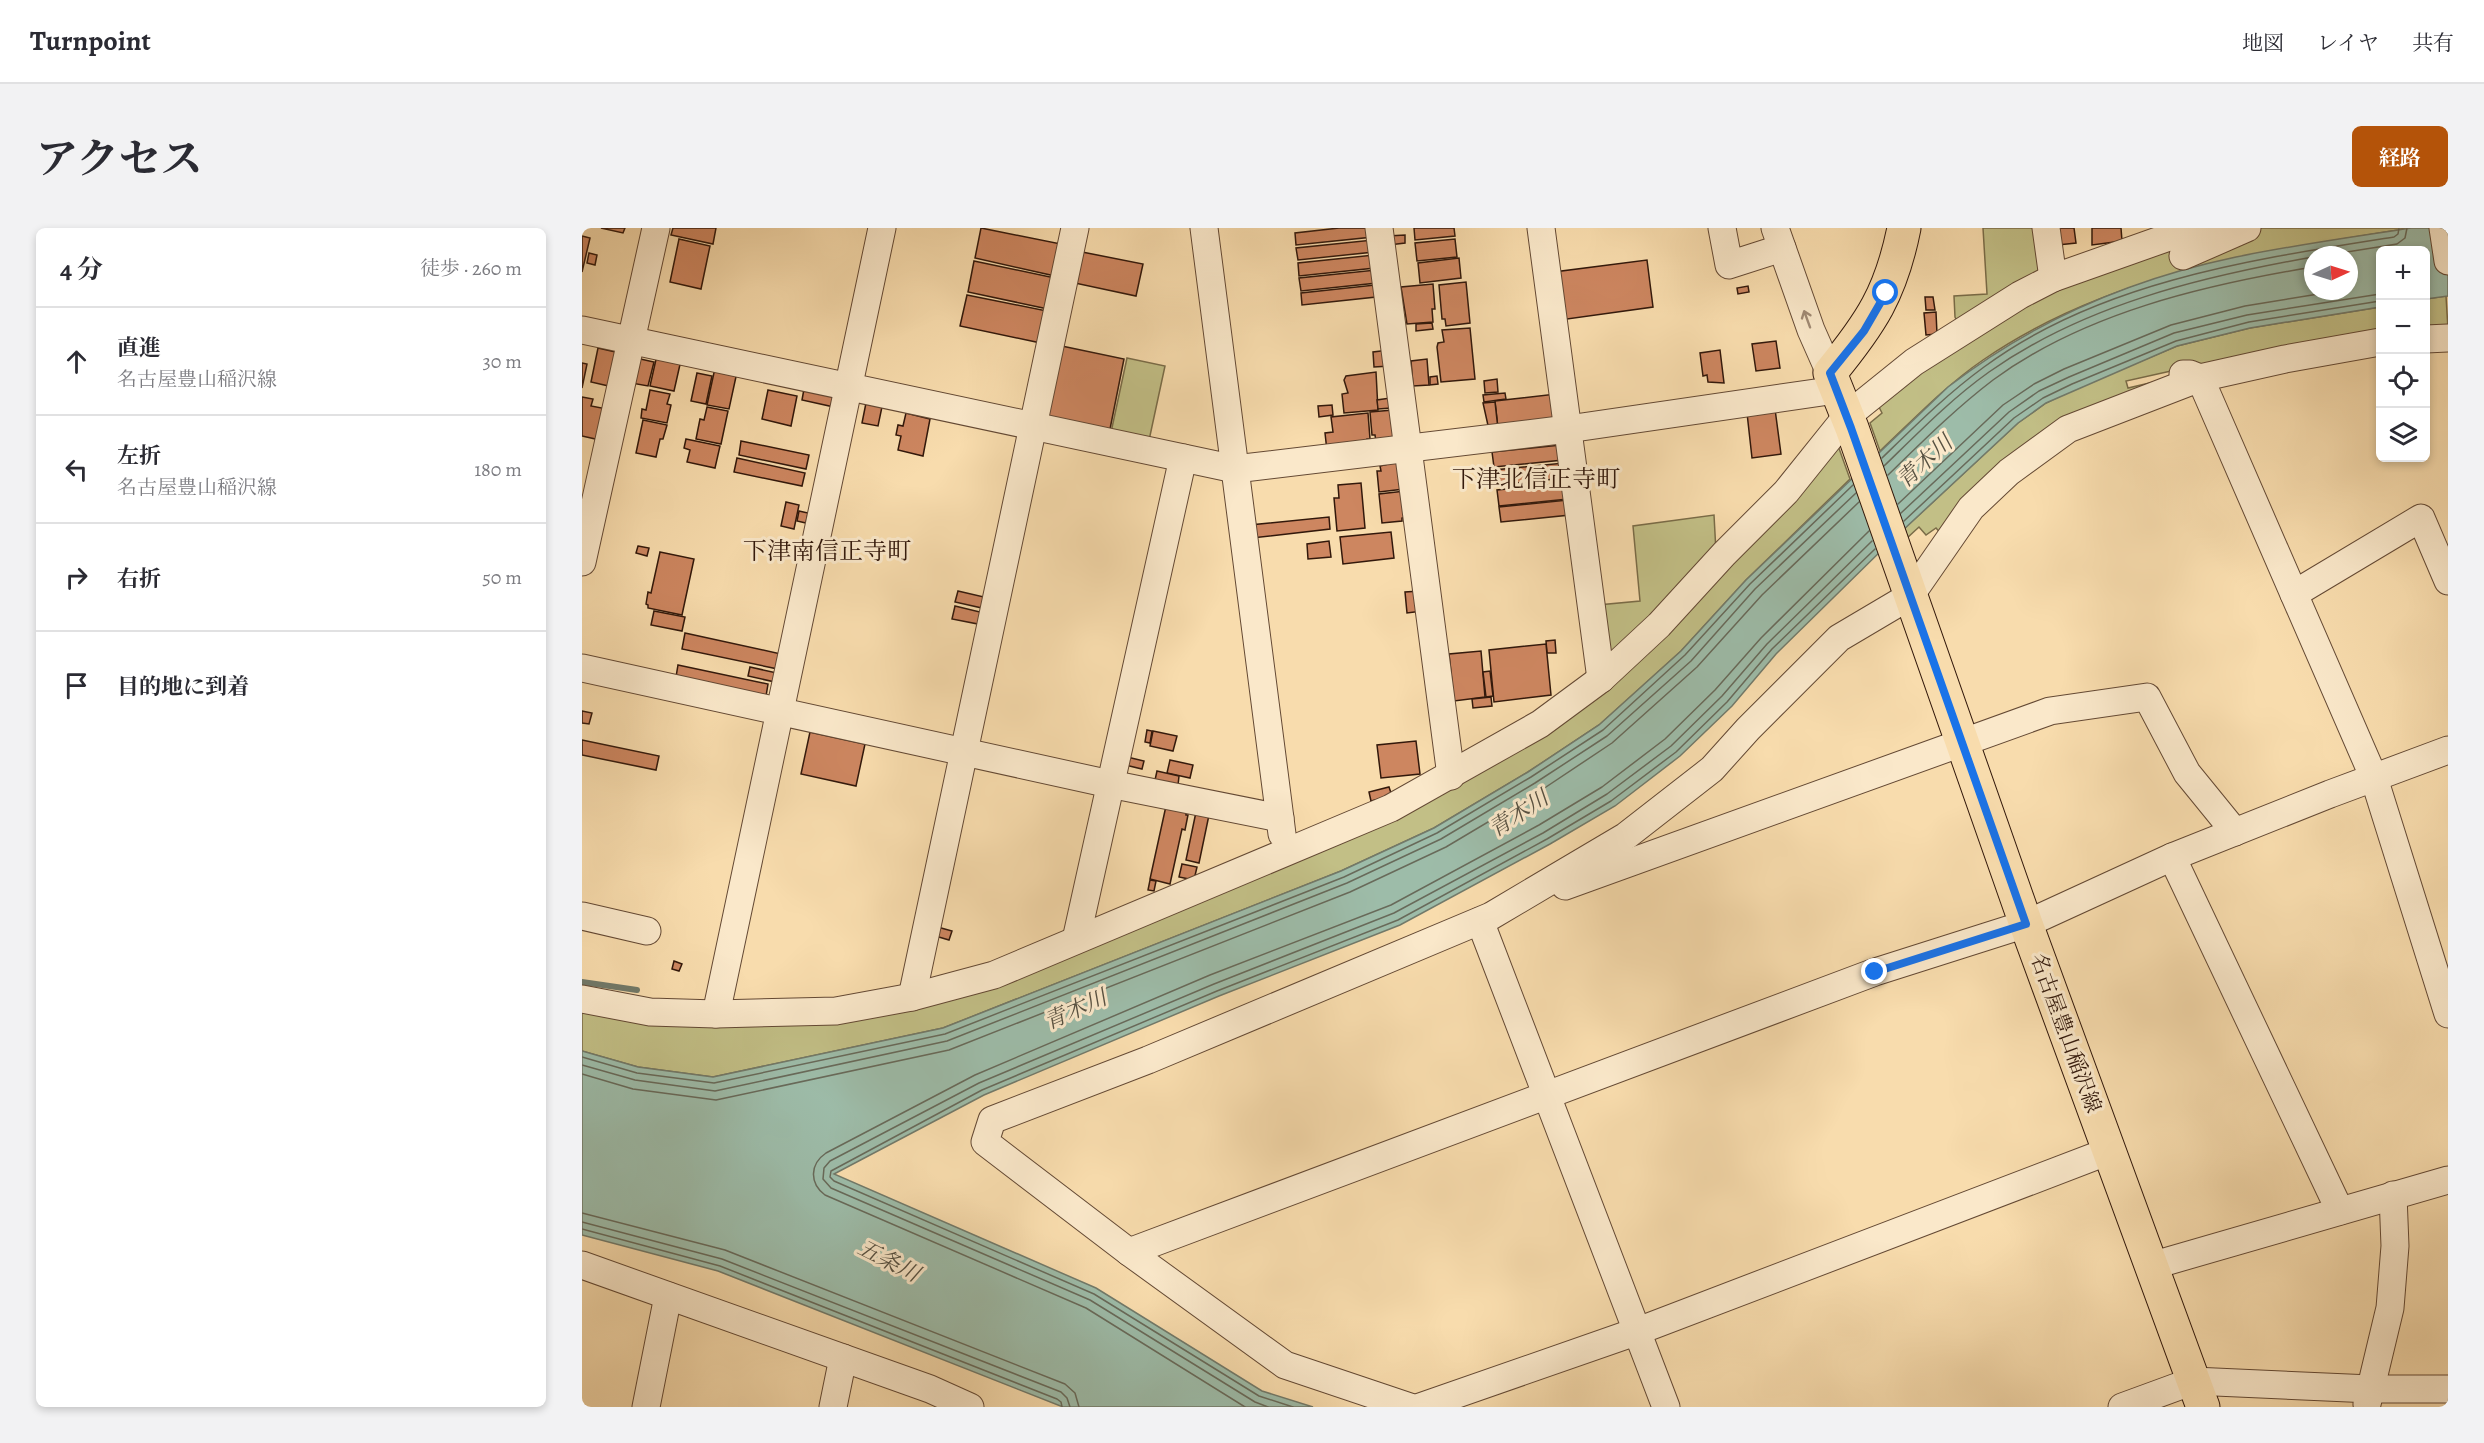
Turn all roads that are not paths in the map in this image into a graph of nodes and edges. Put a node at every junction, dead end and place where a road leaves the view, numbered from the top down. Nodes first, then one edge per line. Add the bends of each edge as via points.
1 (656, 228) edge
2 (882, 228) edge
3 (1075, 228) edge
4 (1204, 228) edge
5 (1380, 228) edge
6 (1540, 228) edge
7 (1722, 228) edge
8 (1904, 228) edge
9 (2046, 228) edge
10 (2216, 228) edge
11 (2247, 228) edge
12 (2443, 228) edge
13 (1778, 238) edge
14 (2183, 256) dead end
15 (2448, 261) edge
16 (2053, 278) junction
17 (582, 330) edge
18 (2448, 338) edge
19 (2430, 339) edge
20 (631, 341) junction
21 (2376, 343) edge
22 (2200, 378) junction
23 (2129, 384) dead end
24 (849, 387) junction
25 (1841, 402) junction
26 (1033, 426) junction
27 (1568, 429) junction
28 (1407, 449) junction
29 (1183, 458) junction
30 (1235, 469) junction
31 (582, 562) edge
32 (2448, 580) edge
33 (1907, 587) junction
34 (2294, 594) junction
35 (582, 668) edge
36 (1601, 679) junction
37 (781, 712) junction
38 (1962, 742) junction
39 (2448, 750) edge
40 (964, 752) junction
41 (1451, 776) junction
42 (2374, 778) junction
43 (1110, 784) junction
44 (1280, 818) junction
45 (2235, 832) junction
46 (1284, 854) junction
47 (2172, 857) junction
48 (1537, 888) junction
49 (582, 916) edge
50 (1480, 921) junction
51 (2026, 924) junction
52 (647, 931) dead end
53 (1076, 940) junction
54 (912, 997) junction
55 (582, 999) edge
56 (716, 1014) junction
57 (2448, 1014) edge
58 (1547, 1096) junction
59 (2109, 1151) junction
60 (2448, 1180) edge
61 (2393, 1196) junction
62 (2340, 1210) junction
63 (1129, 1252) junction
64 (582, 1265) edge
65 (2151, 1266) junction
66 (668, 1296) junction
67 (1638, 1331) junction
68 (843, 1358) junction
69 (2448, 1389) edge
70 (2198, 1394) edge
71 (2368, 1398) edge
72 (646, 1407) edge
73 (833, 1407) edge
74 (970, 1407) edge
75 (1410, 1407) edge
76 (1420, 1407) edge
77 (1666, 1407) edge
78 (2122, 1407) edge

1 - 20 street
2 - 24 street
3 - 26 street
4 - 30 street
5 - 28 street
6 - 27 street
7 - 13 street via 1729,265
8 - 25 main road via 1886,293 1864,331
9 - 16 street
10 - 16 street via 2166,238
11 - 14 street
12 - 15 street
25 -> 13 street
16 - 25 street
17 - 20 street
18 - 19 street
20 - 24 street
20 - 31 street
21 - 22 street
22 - 23 street via 2173,375
22 - 33 street via 2068,429 2009,472 1971,508
22 - 34 street
24 - 26 street
24 - 37 street
25 - 27 street
25 - 33 main road, 名古屋豊山稲沢線
25 - 36 street via 1786,492 1659,625
26 - 29 street
26 - 40 street
27 - 28 street
27 - 36 street
28 - 30 street
28 - 41 street
29 - 30 street
29 - 43 street
30 - 44 street
32 - 34 street via 2421,518
33 - 38 main road, 名古屋豊山稲沢線
33 - 48 street via 1839,638 1712,769 1626,836
34 - 42 street
35 - 37 street
36 - 41 street via 1540,724
37 - 40 street
37 - 56 street
38 - 45 street via 2050,711 2147,697 2187,773
38 - 48 street via 1555,890
38 - 51 main road, 名古屋豊山稲沢線
39 - 42 street
40 - 43 street
40 - 54 street
41 - 46 street via 1391,808
42 - 45 street
42 - 57 street
43 - 44 street
43 - 53 street
44 - 46 street
45 - 47 street
46 - 53 street
47 - 51 street
47 - 62 street
48 - 50 street
49 - 52 street
50 - 58 street
50 - 63 street via 1148,1060 992,1120 985,1142
51 - 58 street via 1875,972
51 - 59 main road, 名古屋豊山稲沢線
53 - 54 street via 994,975
54 - 56 street via 836,1011
55 - 56 street via 650,1012
58 - 63 street
58 - 67 street
59 - 65 main road, 名古屋豊山稲沢線
59 - 67 street
60 - 61 street
61 - 62 street
61 - 71 street via 2396,1246 2390,1308
62 - 65 street
63 - 75 street via 1285,1365
64 - 66 street
65 - 70 main road, 名古屋豊山稲沢線
66 - 68 street
66 - 72 street
67 - 76 street
67 - 77 street
68 - 73 street
68 - 74 street
69 - 71 street
70 - 71 street
70 - 78 street

